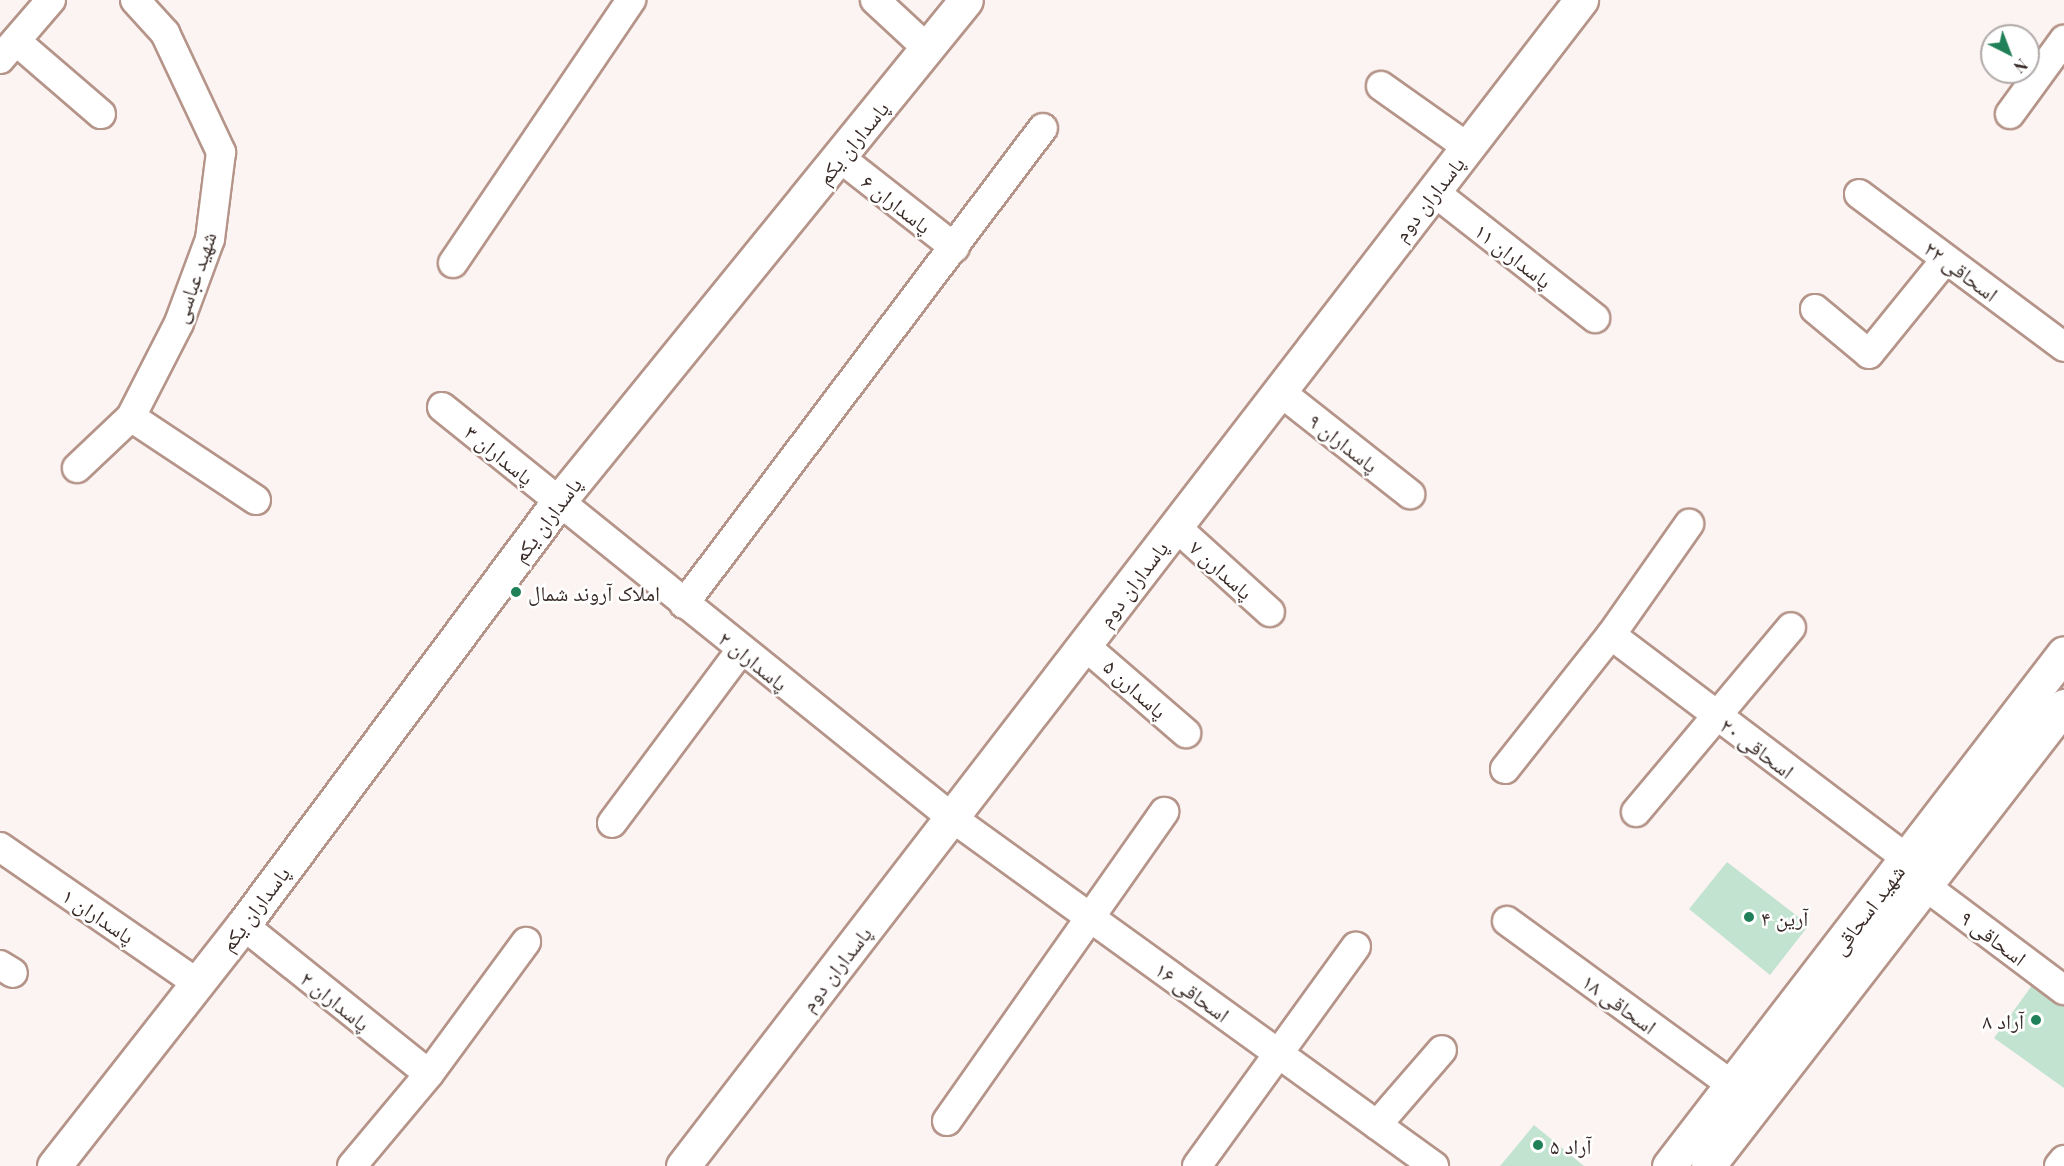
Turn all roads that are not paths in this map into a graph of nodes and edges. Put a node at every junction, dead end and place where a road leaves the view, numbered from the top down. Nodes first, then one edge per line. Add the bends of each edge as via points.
1 (51, 0) edge
2 (135, 0) edge
3 (631, 0) edge
4 (875, 0) edge
5 (966, 0) edge
6 (1581, 0) edge
7 (2064, 40) edge
8 (928, 49) junction
9 (8, 50) edge
10 (1381, 86) dead end
11 (102, 114) dead end
12 (2010, 114) dead end
13 (1043, 128) dead end
14 (1467, 147) junction
15 (839, 157) junction
16 (1433, 191) junction
17 (1859, 194) dead end
18 (955, 248) junction
19 (1946, 259) junction
20 (453, 263) dead end
21 (1815, 309) dead end
22 (1595, 318) dead end
23 (2064, 347) edge
24 (1279, 391) junction
25 (442, 407) dead end
26 (130, 417) junction
27 (77, 468) dead end
28 (1410, 494) dead end
29 (256, 500) dead end
30 (558, 501) junction
31 (1689, 524) dead end
32 (1175, 526) junction
33 (684, 604) junction
34 (1270, 612) dead end
35 (1791, 627) dead end
36 (1611, 635) junction
37 (1084, 645) junction
38 (741, 650) junction
39 (2059, 670) edge
40 (2064, 706) edge
41 (1717, 716) junction
42 (1186, 733) dead end
43 (1505, 769) dead end
44 (1164, 812) dead end
45 (1636, 812) dead end
46 (951, 816) junction
47 (612, 823) dead end
48 (0, 847) edge
49 (1906, 858) junction
50 (1924, 885) junction
51 (1092, 918) junction
52 (1507, 921) dead end
53 (243, 925) junction
54 (526, 942) dead end
55 (1356, 946) dead end
56 (197, 983) junction
57 (2064, 990) edge
58 (1442, 1050) dead end
59 (1279, 1054) junction
60 (429, 1074) junction
61 (1732, 1084) junction
62 (947, 1121) dead end
63 (1377, 1125) junction
64 (2064, 1160) edge
65 (54, 1166) edge
66 (352, 1166) edge
67 (683, 1166) edge
68 (1197, 1166) edge
69 (1434, 1166) edge
70 (1669, 1166) edge
71 (1708, 1166) edge
72 (2059, 1166) edge

1 - 9 street
2 - 26 street, شهید عباسی via 165,33 221,152 210,238 179,323
3 - 20 street
4 - 8 street
5 - 8 street, پاسداران یکم
6 - 14 street, پاسداران دوم
7 - 12 street
8 - 15 street, پاسداران یکم
9 - 11 street
10 - 14 street
13 - 18 street
14 - 16 street, پاسداران دوم
15 - 18 street, پاسداران ۶
15 - 30 street, پاسداران یکم
16 - 22 street, پاسداران ۱۱
16 - 24 street, پاسداران دوم
17 - 19 street, اسحاقی ۲۲
18 - 33 street
19 - 21 street via 1869,354
19 - 23 street, اسحاقی ۲۲
24 - 28 street, پاسداران ۹
24 - 32 street, پاسداران دوم
25 - 30 street, پاسداران ۳
26 - 27 street, شهید عباسی
26 - 29 street
30 - 33 street, پاسداران ۲
30 - 53 street, پاسداران یکم
31 - 36 street
32 - 34 street, پاسدارن ۷
32 - 37 street, پاسداران دوم
33 - 38 street, پاسداران ۲
35 - 41 street
36 - 41 street, اسحاقی ۲۰
36 - 43 street
37 - 42 street, پاسدارن ۵
37 - 46 street, پاسداران دوم
38 - 46 street, پاسداران ۲
38 - 47 street
39 - 49 street, شهید اسحاقی
40 - 50 street, شهید اسحاقی
41 - 45 street
41 - 49 street, اسحاقی ۲۰
44 - 51 street
46 - 51 street, اسحاقی ۱۶
46 - 67 street, پاسداران دوم
48 - 56 street, پاسداران ۱
49 - 61 street, شهید اسحاقی
50 - 57 street, اسحاقی ۹
50 - 71 street, شهید اسحاقی
51 - 59 street, اسحاقی ۱۶
51 - 62 street
52 - 61 street, اسحاقی ۱۸
53 - 56 street, پاسداران یکم
53 - 60 street, پاسداران ۲
54 - 60 street
55 - 59 street
56 - 65 street, پاسداران یکم
58 - 63 street
59 - 63 street, اسحاقی ۱۶
59 - 68 street
60 - 66 street
61 - 70 street, شهید اسحاقی
63 - 69 street, اسحاقی ۱۶
64 - 72 street

